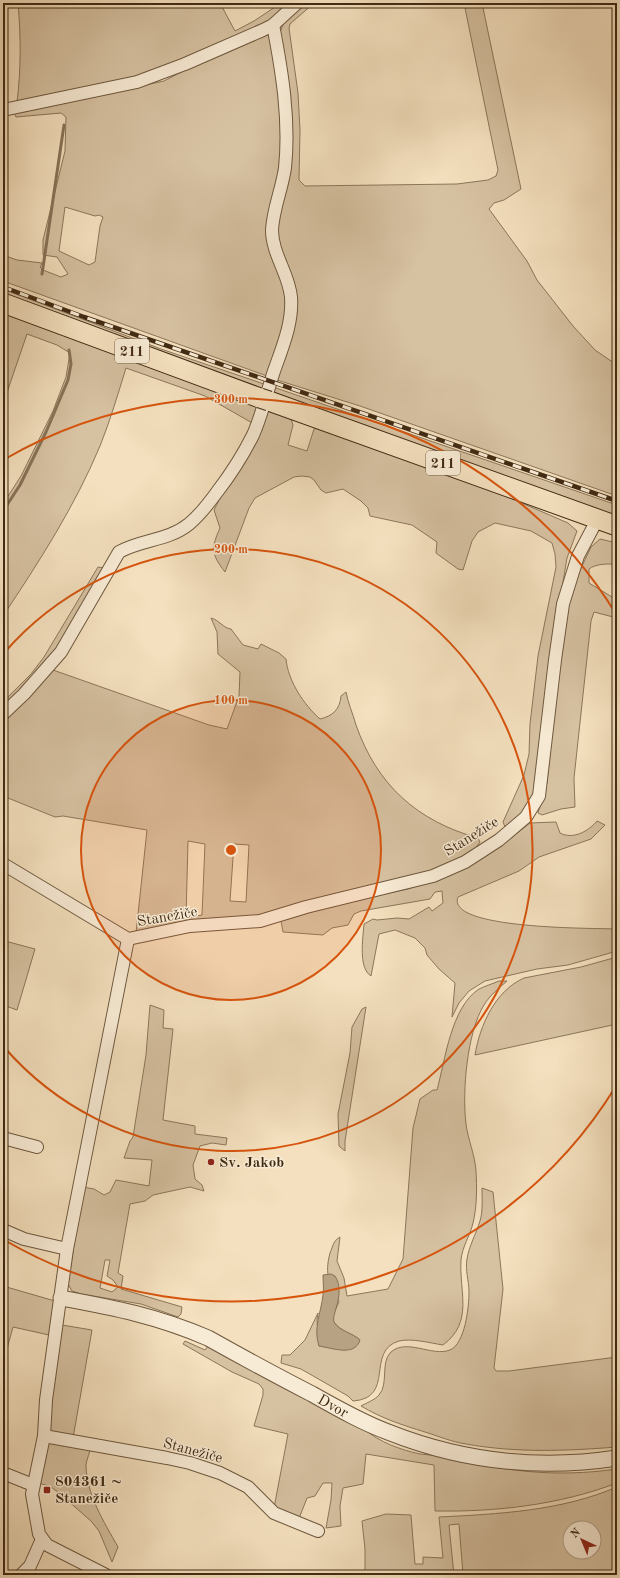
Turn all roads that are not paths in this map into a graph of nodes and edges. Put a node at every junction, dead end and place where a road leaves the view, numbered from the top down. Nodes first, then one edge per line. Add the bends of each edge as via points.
1 (297, 3) edge
2 (273, 25) junction
3 (3, 110) edge
4 (3, 303) edge
5 (597, 520) junction
6 (617, 526) edge
7 (3, 714) edge
8 (3, 864) edge
9 (128, 939) junction
10 (3, 1138) edge
11 (37, 1147) dead end
12 (3, 1230) edge
13 (67, 1249) junction
14 (61, 1298) junction
15 (44, 1436) junction
16 (617, 1458) edge
17 (3, 1472) edge
18 (33, 1484) junction
19 (318, 1531) dead end
20 (42, 1539) junction
21 (21, 1575) edge
22 (106, 1575) edge

1 - 2 street
2 - 3 street via 137,82
2 - 7 street via 281,70 286,128 285,168 272,233 273,244 291,298 286,338 254,433 229,475 208,504 189,524 158,540 130,546 119,552 61,652
4 - 5 main road, 211
5 - 6 main road, 211
5 - 9 street, Stanežiče via 578,556 563,604 539,796 526,817 499,840 465,862 433,876 260,921 190,926
8 - 9 street, Stanežiče
9 - 13 street, Stanežiče
10 - 11 street
12 - 13 street via 24,1239
13 - 14 street, Stanežiče
14 - 15 street, Stanežiče via 46,1400
14 - 16 street, Dvor via 137,1312 181,1326 365,1423 430,1447 475,1457 535,1464
15 - 18 street, Stanežiče
15 - 19 street, Stanežiče via 167,1458 220,1472 248,1487 274,1513
17 - 18 street
18 - 20 street, Stanežiče via 35,1519
20 - 21 street via 30,1566
20 - 22 street via 50,1548

